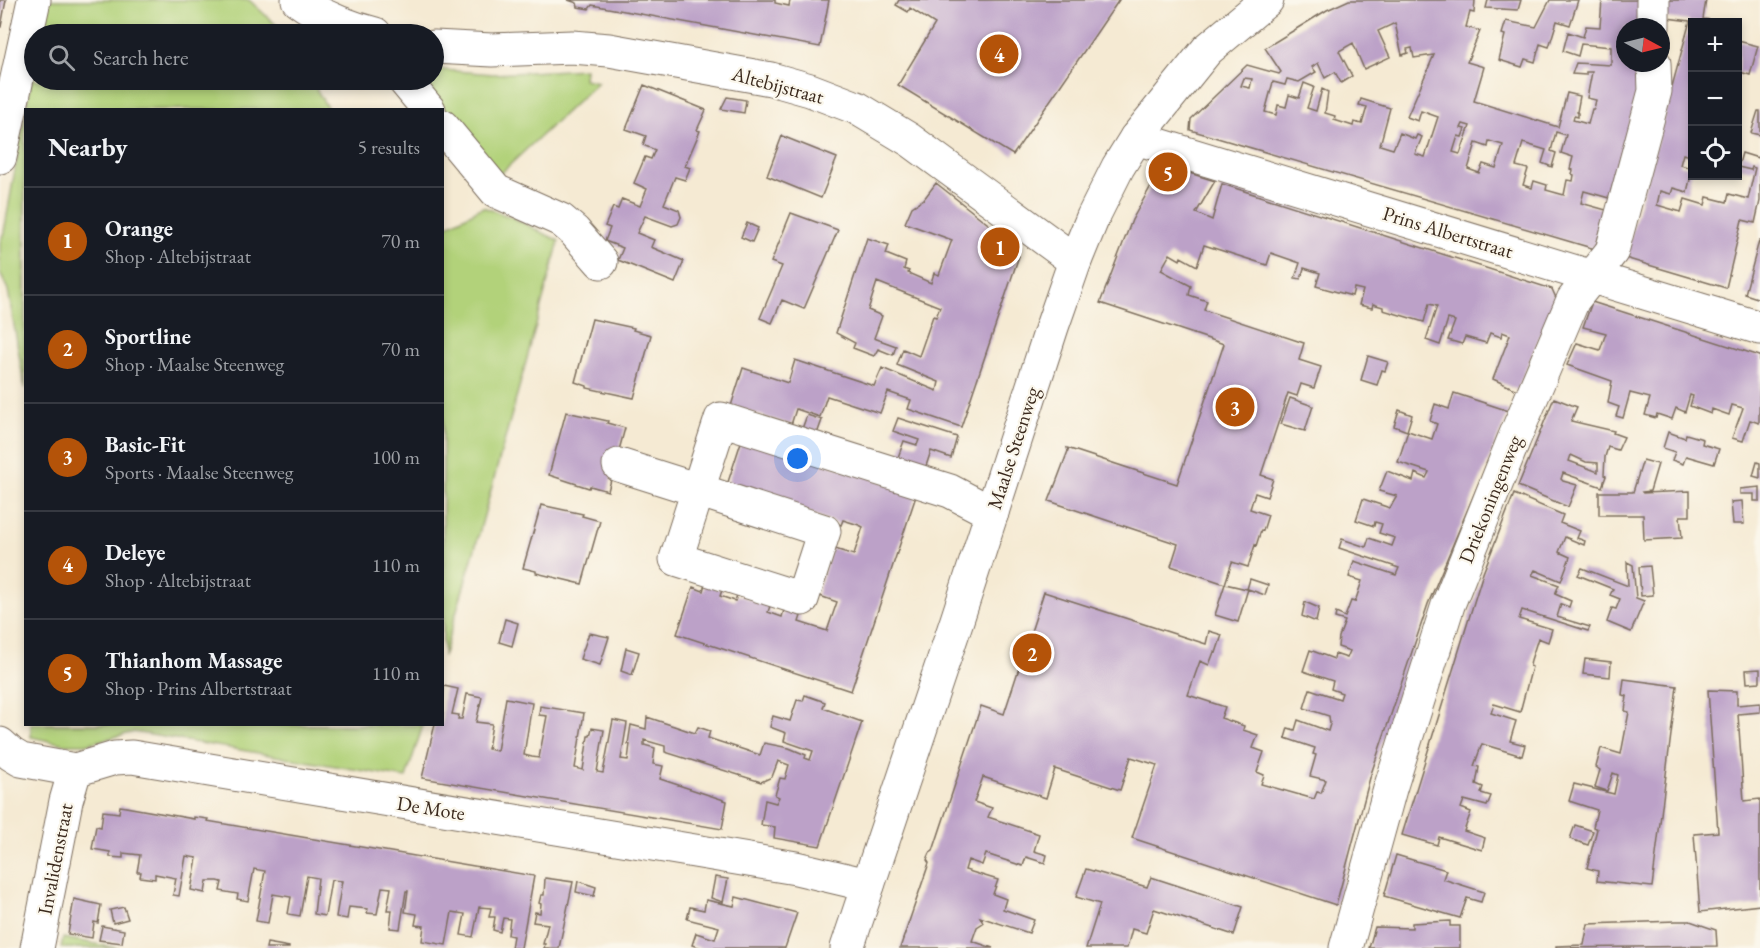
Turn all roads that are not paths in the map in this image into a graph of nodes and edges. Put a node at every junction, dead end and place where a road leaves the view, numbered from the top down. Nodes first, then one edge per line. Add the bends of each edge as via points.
1 (34, 0) edge
2 (298, 0) edge
3 (1267, 0) edge
4 (1653, 0) edge
5 (1653, 18) edge
6 (29, 24) edge
7 (345, 24) edge
8 (24, 46) edge
9 (444, 48) edge
10 (1654, 72) edge
11 (412, 90) edge
12 (427, 108) edge
13 (444, 128) edge
14 (1136, 138) junction
15 (0, 157) edge
16 (1075, 261) junction
17 (601, 262) dead end
18 (1593, 276) junction
19 (1760, 328) edge
20 (619, 465) dead end
21 (992, 513) junction
22 (0, 744) edge
23 (75, 770) junction
24 (868, 885) junction
25 (37, 948) edge
26 (847, 948) edge
27 (1346, 948) edge

1 - 6 street
2 - 7 street
3 - 14 street, Maalse Steenweg via 1207,50
4 - 5 street
8 - 15 street
9 - 16 street, Altebijstraat via 609,50 771,79 810,90 856,108 910,140
10 - 18 street, Driekoningenweg via 1654,91 1612,251
11 - 12 street
13 - 17 street via 496,192 561,220
14 - 16 street, Maalse Steenweg via 1118,167
14 - 18 street, Prins Albertstraat
16 - 21 street, Maalse Steenweg
18 - 19 street, Prins Albertstraat
18 - 27 street, Driekoningenweg via 1573,300 1448,605 1390,789
20 - 21 street via 698,490 721,419 950,491
21 - 24 street, Maalse Steenweg
22 - 23 street, De Mote via 21,760
23 - 24 street, De Mote via 115,758 132,758 796,868
23 - 25 street, Invalidenstraat
24 - 26 street, Maalse Steenweg

